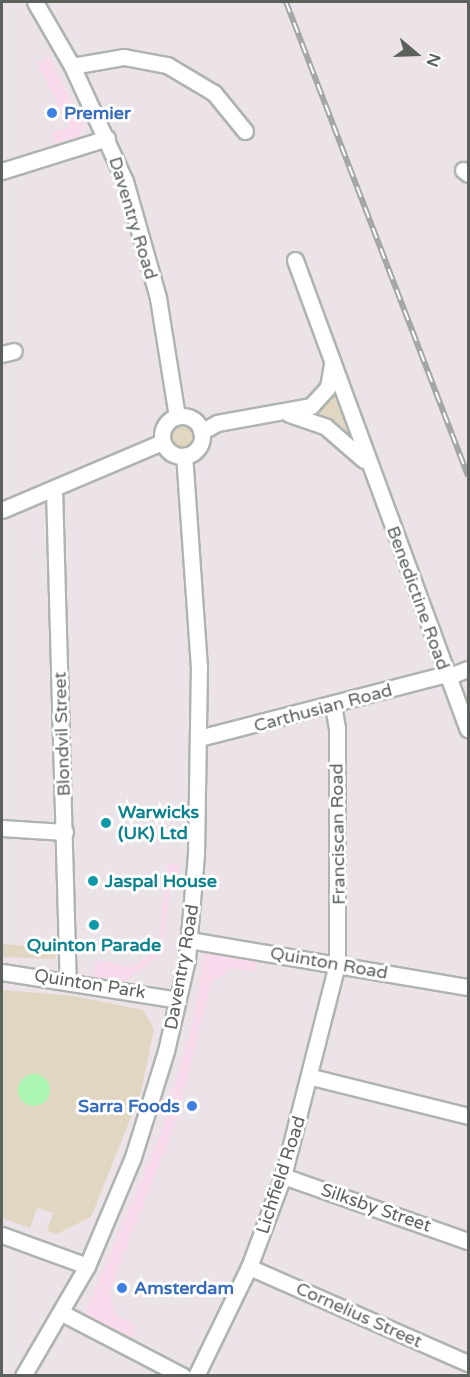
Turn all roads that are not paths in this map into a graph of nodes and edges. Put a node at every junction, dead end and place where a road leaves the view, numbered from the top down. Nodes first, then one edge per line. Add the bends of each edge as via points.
1 (35, 2) edge
2 (72, 66) junction
3 (245, 131) dead end
4 (107, 138) junction
5 (2, 171) edge
6 (295, 260) dead end
7 (331, 358) junction
8 (286, 414) junction
9 (177, 416) junction
10 (201, 432) junction
11 (162, 442) junction
12 (184, 456) junction
13 (368, 466) junction
14 (54, 489) junction
15 (2, 510) edge
16 (468, 669) edge
17 (446, 676) junction
18 (333, 705) junction
19 (468, 729) edge
20 (199, 738) junction
21 (2, 828) edge
22 (65, 832) junction
23 (189, 940) junction
24 (337, 964) junction
25 (2, 972) edge
26 (68, 978) junction
27 (468, 987) edge
28 (178, 1000) junction
29 (312, 1077) junction
30 (468, 1116) edge
31 (283, 1176) junction
32 (2, 1235) edge
33 (468, 1241) edge
34 (87, 1266) junction
35 (249, 1267) junction
36 (62, 1312) junction
37 (468, 1363) edge
38 (24, 1376) edge
39 (183, 1376) edge
40 (196, 1376) edge

1 - 2 street, Daventry Road
2 - 3 street via 118,57 167,65 214,93
2 - 4 street, Daventry Road
4 - 5 street
4 - 9 street, Daventry Road via 158,298
6 - 7 street
7 - 8 street, Benedictine Road via 331,380 322,395
7 - 13 street, Benedictine Road
8 - 10 street, Benedictine Road via 217,423
8 - 13 street, Benedictine Road via 334,432
9 - 10 street via 192,418
9 - 11 street via 164,427
10 - 12 street via 199,446
11 - 12 street via 171,453
11 - 14 street
12 - 20 street, Daventry Road via 196,599
13 - 17 street, Benedictine Road
14 - 15 street
14 - 22 street, Blondvil Street
16 - 17 street, Carthusian Road
17 - 18 street, Carthusian Road
17 - 19 street, Benedictine Road
18 - 20 street, Carthusian Road
18 - 24 street, Franciscan Road
20 - 23 street, Daventry Road
21 - 22 street
22 - 26 street, Blondvil Street
23 - 24 street, Quinton Road
23 - 28 street, Daventry Road
24 - 27 street, Quinton Road
24 - 29 street, Lichfield Road
25 - 26 street, Quinton Park
26 - 28 street, Quinton Park
28 - 34 street, Daventry Road via 133,1157
29 - 30 street
29 - 31 street, Lichfield Road
31 - 33 street, Silksby Street
31 - 35 street, Lichfield Road
32 - 34 street
34 - 36 street, Daventry Road
35 - 37 street, Cornelius Street
35 - 40 street, Lichfield Road
36 - 38 street, Daventry Road
36 - 39 street

